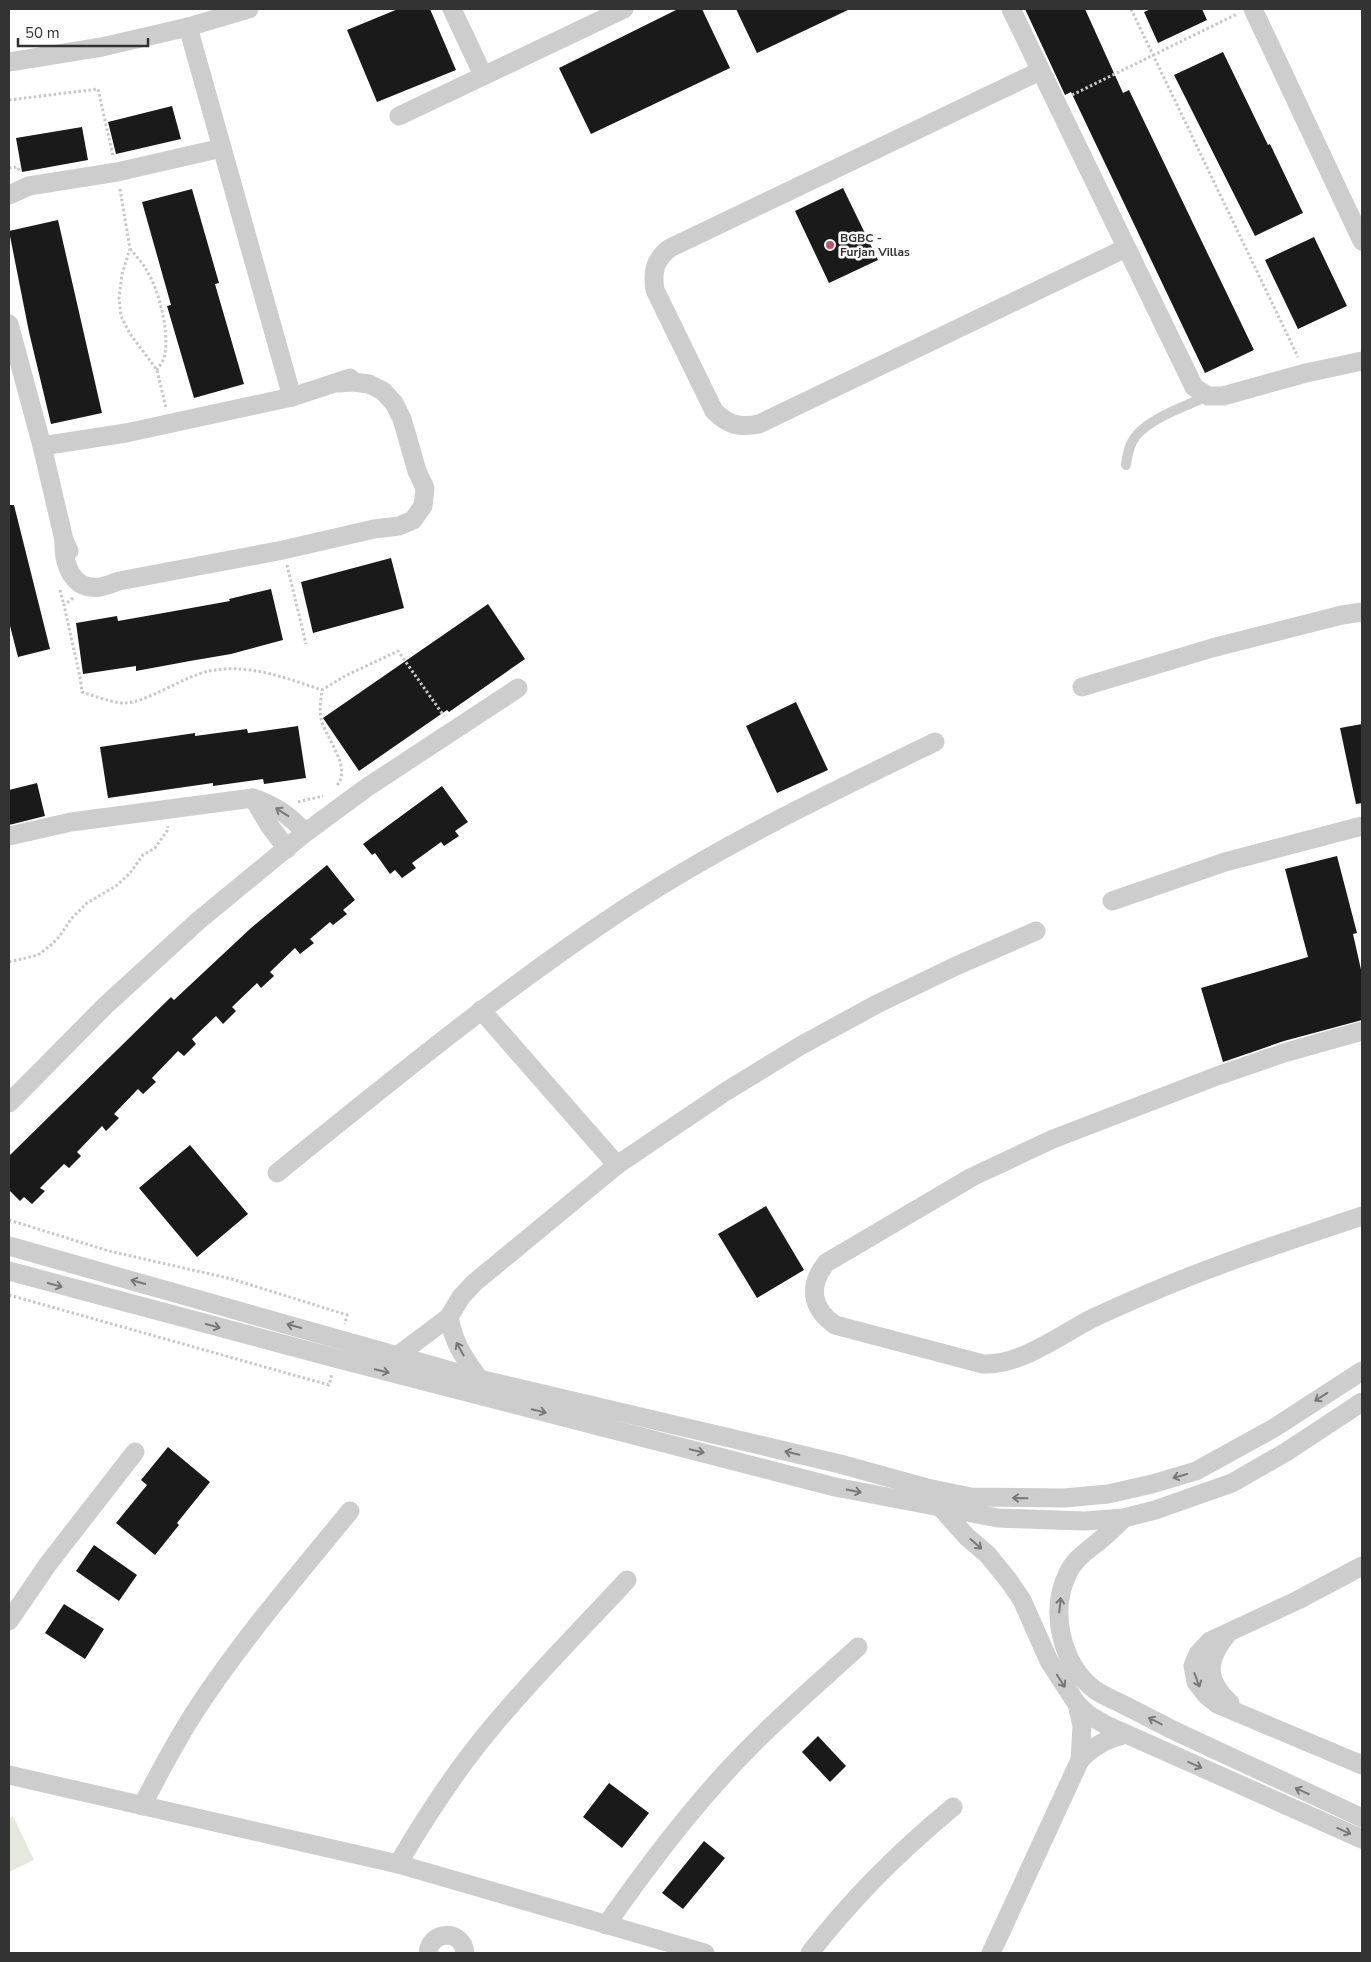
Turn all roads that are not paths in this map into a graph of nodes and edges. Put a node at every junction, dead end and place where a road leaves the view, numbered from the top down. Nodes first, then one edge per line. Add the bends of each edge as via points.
1 (249, 9) edge
2 (452, 9) edge
3 (624, 9) edge
4 (1011, 9) edge
5 (1246, 11) edge
6 (188, 27) junction
7 (9, 62) edge
8 (1040, 71) junction
9 (483, 75) junction
10 (399, 116) dead end
11 (222, 148) junction
12 (9, 185) edge
13 (29, 186) junction
14 (9, 195) edge
15 (1362, 241) edge
16 (1126, 248) junction
17 (9, 324) edge
18 (1362, 361) edge
19 (1208, 396) junction
20 (292, 397) junction
21 (42, 446) junction
22 (1126, 465) dead end
23 (1362, 612) edge
24 (1082, 687) dead end
25 (518, 688) dead end
26 (935, 742) dead end
27 (254, 798) junction
28 (1362, 826) edge
29 (306, 833) junction
30 (9, 836) edge
31 (287, 848) junction
32 (1112, 901) dead end
33 (1036, 931) dead end
34 (481, 1010) junction
35 (1362, 1031) edge
36 (12, 1093) edge
37 (617, 1165) junction
38 (277, 1173) dead end
39 (1362, 1216) edge
40 (9, 1246) edge
41 (9, 1271) edge
42 (449, 1317) junction
43 (397, 1356) junction
44 (1362, 1371) edge
45 (478, 1379) junction
46 (1362, 1402) edge
47 (135, 1452) dead end
48 (942, 1509) junction
49 (350, 1511) dead end
50 (1124, 1518) junction
51 (1362, 1566) edge
52 (627, 1580) dead end
53 (9, 1621) edge
54 (858, 1648) dead end
55 (1077, 1704) junction
56 (1126, 1734) junction
57 (1080, 1760) junction
58 (1362, 1765) edge
59 (9, 1775) edge
60 (142, 1806) junction
61 (953, 1807) dead end
62 (1362, 1818) edge
63 (1362, 1840) edge
64 (398, 1864) junction
65 (606, 1925) junction
66 (428, 1953) edge
67 (464, 1953) edge
68 (705, 1953) edge
69 (810, 1953) edge
70 (992, 1953) edge

1 - 6 street
2 - 9 street
3 - 9 street
4 - 8 street
5 - 15 street
6 - 7 street via 102,47
6 - 11 street
8 - 16 street
8 - 16 street via 670,248 661,254 655,265 655,290 714,411 723,420 746,426 758,424
9 - 10 street
11 - 13 street via 116,172
11 - 20 street
12 - 13 street
13 - 14 street
16 - 19 street via 1190,380 1194,387
17 - 21 street
18 - 19 street via 1223,396
19 - 22 lane via 1140,431 1132,441
20 - 21 street via 126,433
20 - 21 street via 339,383 361,382 376,387 394,403 417,471 410,504 397,518 374,529 283,550 119,581 95,578 74,563 64,540
23 - 24 street via 1212,648
25 - 29 street via 366,788
26 - 34 street via 780,818 704,860 572,944
29 -> 27 street via 286,813
27 - 30 street via 71,822
27 - 31 street
28 - 32 street via 1225,862
29 - 31 street
31 - 36 street via 198,921
33 - 37 street via 877,1004 800,1046
34 - 37 street
34 - 38 street
35 - 39 street via 1287,1052 1134,1107 972,1176 826,1263 817,1278 814,1296 825,1318 835,1325 982,1364 994,1364 1017,1358 1093,1318 1227,1261
37 - 42 street via 474,1282
43 -> 40 street
41 -> 48 street via 835,1487
42 - 43 street
45 -> 42 street via 458,1348
43 - 45 street
44 -> 45 street via 1274,1428 1196,1471 1108,1494 1064,1498 971,1497
46 - 50 street via 1232,1483
47 - 53 street via 48,1564
48 - 50 street via 998,1518 1085,1521
48 -> 55 street via 988,1555 1013,1587 1049,1661
49 - 60 street via 259,1623 195,1712
62 -> 50 street via 1155,1721 1096,1690 1083,1677 1072,1662 1060,1628 1058,1610 1062,1587 1078,1559
51 - 58 street via 1229,1633 1212,1658 1212,1677 1220,1694 1242,1714
52 - 64 street via 488,1732 451,1781
54 - 65 street via 757,1740 716,1784 677,1829
55 - 56 street via 1106,1725
55 - 57 street via 1082,1726
56 - 57 street via 1101,1743
56 -> 63 street
57 - 70 street
59 - 60 street
60 - 64 street
61 - 69 street via 908,1844 866,1886
64 - 65 street
65 - 68 street
66 - 67 street via 430,1944 442,1935 456,1937

